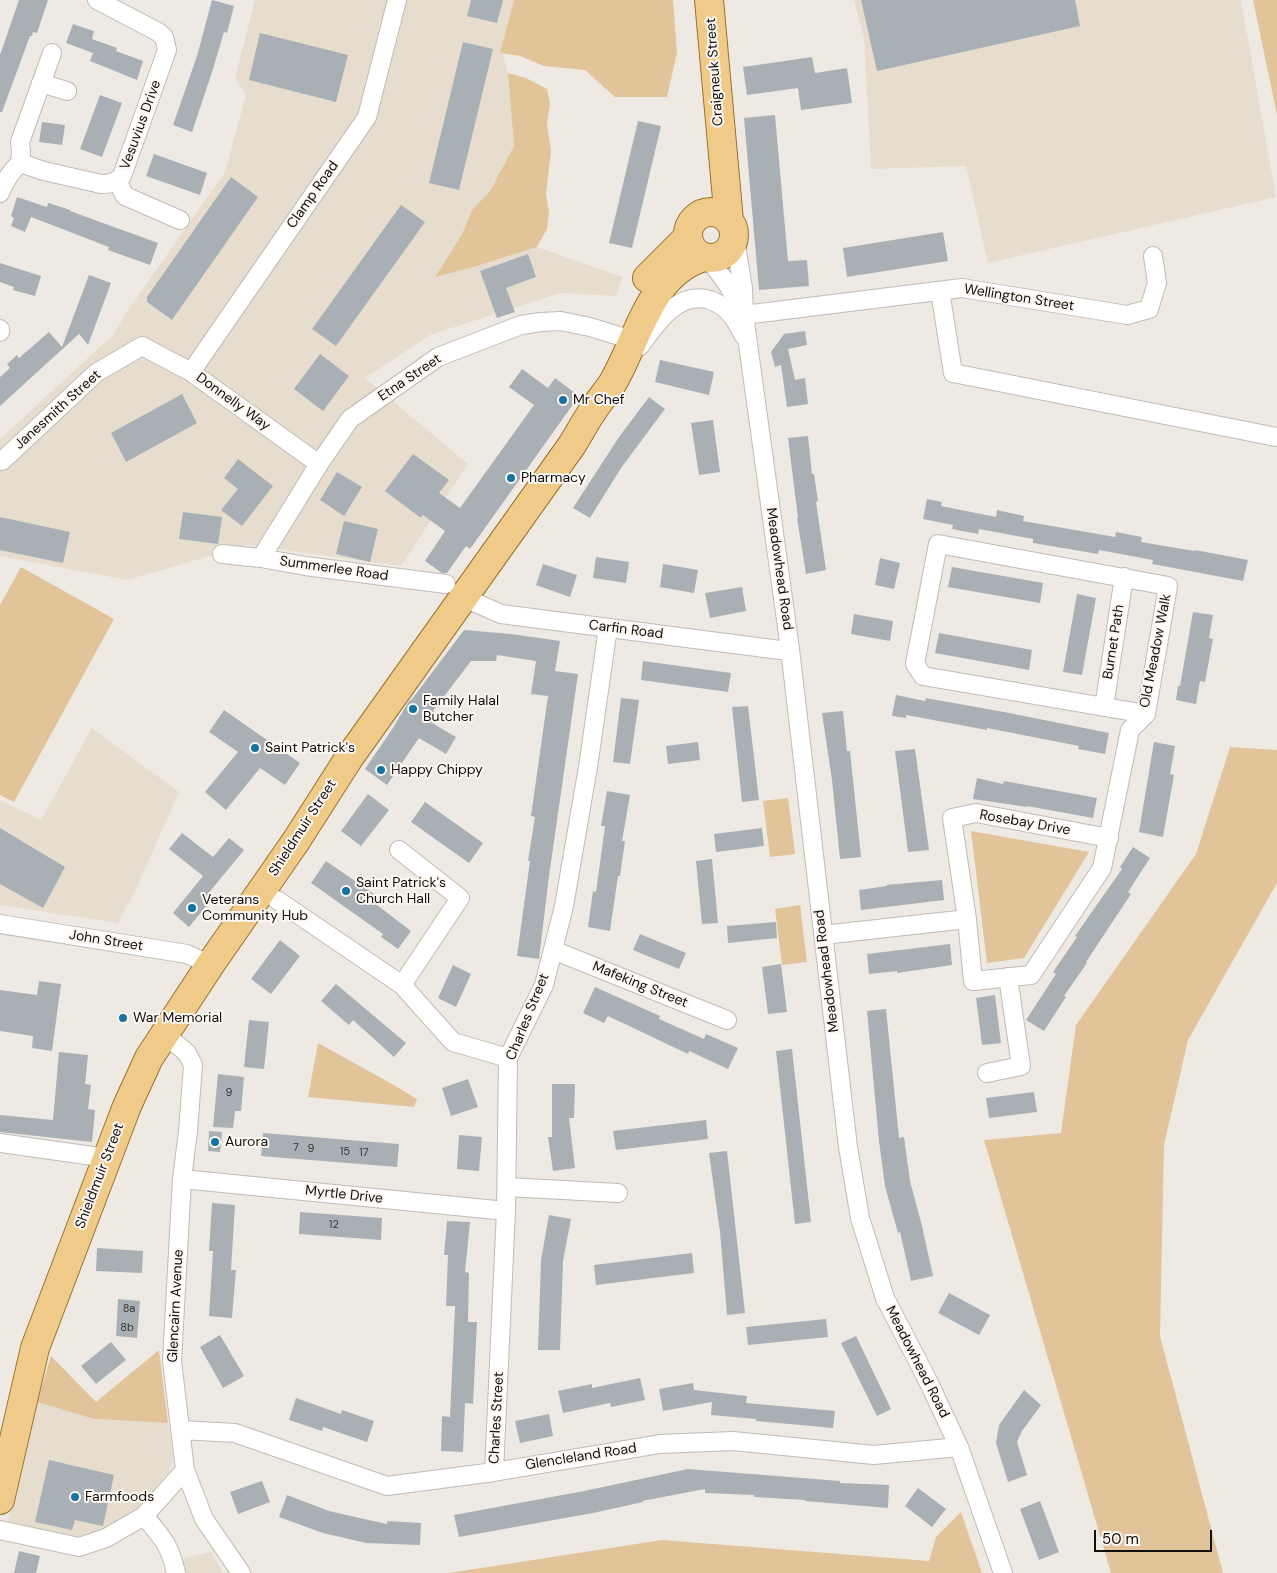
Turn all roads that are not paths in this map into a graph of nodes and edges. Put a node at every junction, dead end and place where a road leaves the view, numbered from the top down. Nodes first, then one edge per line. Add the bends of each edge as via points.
1 (97, 0) edge
2 (397, 0) edge
3 (709, 0) edge
4 (52, 53) dead end
5 (41, 83) junction
6 (67, 91) dead end
7 (721, 144) junction
8 (20, 163) junction
9 (117, 181) junction
10 (0, 193) edge
11 (180, 220) dead end
12 (731, 227) junction
13 (700, 242) junction
14 (1153, 256) dead end
15 (940, 291) junction
16 (744, 316) junction
17 (623, 337) junction
18 (748, 343) junction
19 (142, 346) joint
20 (190, 372) junction
21 (612, 383) junction
22 (590, 414) junction
23 (1276, 437) edge
24 (2, 461) dead end
25 (319, 464) junction
26 (222, 554) dead end
27 (261, 558) junction
28 (1124, 577) junction
29 (455, 590) junction
30 (608, 628) junction
31 (790, 649) junction
32 (1104, 707) junction
33 (1146, 714) junction
34 (1109, 838) junction
35 (399, 850) dead end
36 (277, 900) dead end
37 (967, 919) junction
38 (0, 924) edge
39 (823, 935) junction
40 (553, 950) junction
41 (210, 965) junction
42 (1008, 977) junction
43 (402, 985) junction
44 (726, 1020) dead end
45 (165, 1035) junction
46 (508, 1058) junction
47 (987, 1073) dead end
48 (0, 1143) edge
49 (107, 1158) junction
50 (182, 1179) junction
51 (507, 1187) junction
52 (618, 1193) dead end
53 (506, 1211) junction
54 (181, 1430) junction
55 (959, 1446) junction
56 (185, 1470) junction
57 (494, 1472) junction
58 (0, 1500) edge
59 (144, 1516) junction
60 (0, 1530) edge
61 (176, 1573) edge
62 (241, 1573) edge
63 (1003, 1573) edge

1 - 9 street, Vesuvius Drive via 158,32 164,37 167,50 122,176
2 - 20 street, Clamp Road via 367,117
3 - 7 main road, Craigneuk Street
4 - 5 street
5 - 6 street
5 - 8 street via 20,142
7 - 12 main road, Craigneuk Street
7 - 13 main road, Craigneuk Street
8 - 9 street, Vesuvius Drive via 101,184
8 - 10 street via 8,175
9 - 11 street via 125,196
12 - 13 main road via 717,213 710,212
12 - 13 main road via 733,242 724,254 716,257
12 - 16 street, Meadowhead Road via 744,288
13 - 16 street, Meadowhead Road
13 - 17 main road, Shieldmuir Street via 654,269 634,293
14 - 15 street, Wellington Street via 1158,283 1150,309 1127,315 962,288
15 - 16 street, Wellington Street
15 - 23 street via 953,373
16 - 18 street, Meadowhead Road
17 - 21 main road, Shieldmuir Street
17 - 22 main road, Shieldmuir Street via 608,349
17 - 25 street, Etna Street via 561,321 541,322 520,325 438,357 350,420
18 - 21 street, Meadowhead Road via 726,309 705,299 680,302 652,329
18 - 31 street, Meadowhead Road
19 - 20 street, Donnelly Way
19 - 24 street, Janesmith Street via 96,373
20 - 25 street, Donnelly Way
21 - 22 main road, Shieldmuir Street
22 - 29 main road, Shieldmuir Street via 572,445
25 - 27 street, Etna Street
26 - 27 street, Summerlee Road
27 - 29 street, Summerlee Road
28 - 32 street, Burnet Path
28 - 32 street, Old Meadow Walk via 938,544 915,664 924,676
28 - 33 street, Old Meadow Walk via 1168,586
29 - 30 street, Carfin Road via 501,614
29 - 41 main road, Shieldmuir Street via 296,841
30 - 31 street, Carfin Road
30 - 40 street, Charles Street via 588,767 564,906
31 - 39 street, Meadowhead Road
32 - 33 street, Old Meadow Walk
33 - 34 street, Rosebay Drive via 1130,730
34 - 37 street, Rosebay Drive via 976,813 952,818
34 - 42 street, Rosebay Drive via 1102,868 1032,975
35 - 43 street via 460,898
36 - 43 street
37 - 39 street
37 - 42 street, Rosebay Drive via 973,981
38 - 41 street, John Street via 187,954
39 - 55 street, Meadowhead Road via 848,1147 860,1218 885,1298
40 - 44 street, Mafeking Street
40 - 46 street, Charles Street via 544,985
41 - 45 main road, Shieldmuir Street
42 - 47 street via 1021,1066
43 - 46 street via 453,1042
45 - 49 main road, Shieldmuir Street via 149,1058
45 - 50 street, Glencairn Avenue via 187,1053 193,1065
46 - 51 street, Charles Street
48 - 49 street
49 - 58 main road, Shieldmuir Street via 35,1348
50 - 53 street, Myrtle Drive
50 - 54 street, Glencairn Avenue via 172,1361
51 - 52 street
51 - 53 street, Charles Street
53 - 57 street, Charles Street
54 - 56 street, Glencairn Avenue
54 - 57 street, Glencleland Road via 235,1433 387,1486
55 - 57 street, Glencleland Road via 874,1455 733,1441 660,1444
55 - 63 street, Meadowhead Road
56 - 59 street
56 - 62 street, Glencairn Avenue via 204,1519
59 - 60 street via 106,1538 78,1547
59 - 61 street via 165,1540

